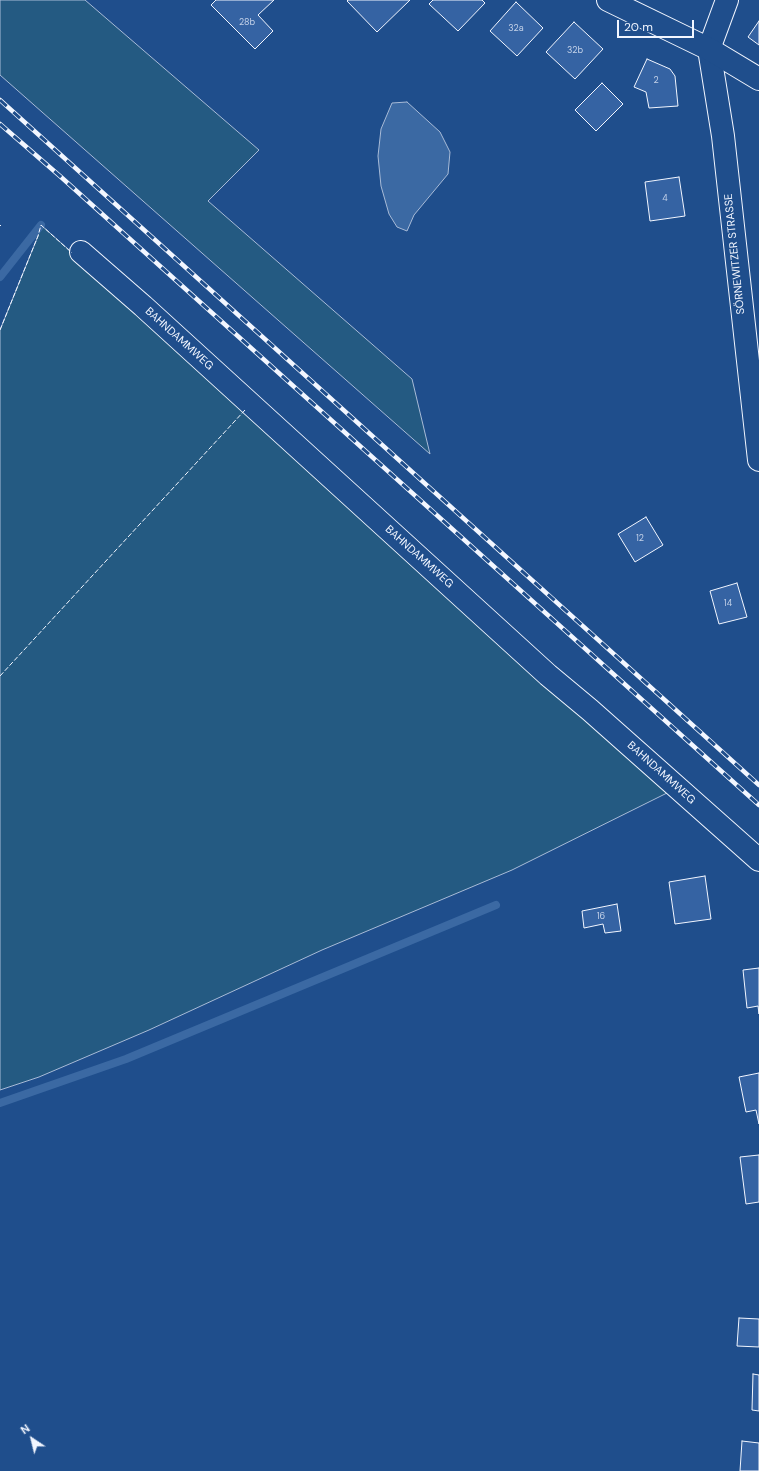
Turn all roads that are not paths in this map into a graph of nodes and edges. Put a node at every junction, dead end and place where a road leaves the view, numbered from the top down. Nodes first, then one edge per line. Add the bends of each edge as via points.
1 (608, 0) edge
2 (727, 0) edge
3 (709, 49) junction
4 (759, 79) edge
5 (80, 252) dead end
6 (759, 460) edge
7 (759, 860) edge

1 - 3 street
2 - 3 street
3 - 4 street
3 - 6 street, SÖRNEWITZER STRASSE via 723,136
5 - 7 street, BAHNDAMMWEG via 149,311 548,674

